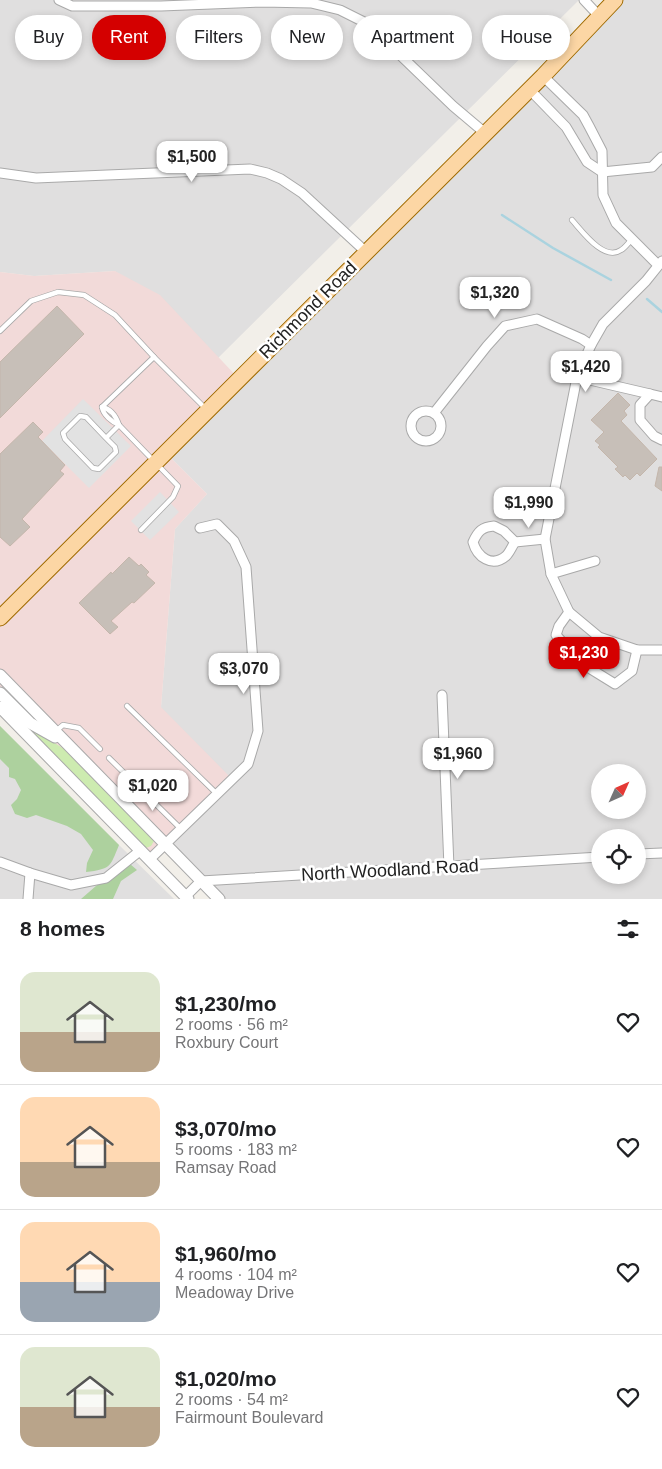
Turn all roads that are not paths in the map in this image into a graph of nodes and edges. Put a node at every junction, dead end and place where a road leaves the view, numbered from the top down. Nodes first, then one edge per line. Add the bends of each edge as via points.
1 (59, 0) edge
2 (584, 0) edge
3 (615, 0) edge
4 (599, 16) junction
5 (543, 76) junction
6 (530, 90) junction
7 (484, 133) junction
8 (662, 157) edge
9 (602, 172) junction
10 (0, 173) edge
11 (572, 220) dead end
12 (632, 239) junction
13 (366, 252) junction
14 (660, 264) edge
15 (0, 331) edge
16 (591, 345) junction
17 (154, 357) junction
18 (577, 377) junction
19 (650, 394) junction
20 (662, 397) edge
21 (208, 411) junction
22 (434, 413) dead end
23 (119, 424) junction
24 (106, 438) junction
25 (662, 440) edge
26 (156, 463) junction
27 (200, 528) dead end
28 (142, 530) dead end
29 (545, 539) junction
30 (515, 542) junction
31 (594, 561) dead end
32 (551, 574) junction
33 (569, 612) junction
34 (0, 618) edge
35 (637, 650) junction
36 (662, 650) edge
37 (0, 675) edge
38 (0, 693) edge
39 (442, 694) dead end
40 (127, 706) dead end
41 (0, 707) edge
42 (55, 732) junction
43 (67, 744) junction
44 (100, 749) dead end
45 (109, 758) dead end
46 (217, 794) junction
47 (181, 829) junction
48 (165, 843) junction
49 (141, 850) junction
50 (662, 853) edge
51 (646, 854) edge
52 (591, 858) edge
53 (150, 859) junction
54 (0, 862) edge
55 (449, 867) junction
56 (30, 873) junction
57 (201, 881) junction
58 (187, 898) edge
59 (28, 899) edge
60 (219, 899) edge

1 - 7 street via 72,6 311,3 340,10 368,24
2 - 4 street
3 - 4 main road, Richmond Road
4 - 5 main road, Richmond Road
5 - 6 main road, Richmond Road
5 - 9 street via 583,115 602,151
6 - 7 main road, Richmond Road
6 - 9 street via 566,127 587,162
7 - 13 main road, Richmond Road
8 - 9 street via 652,167
9 - 12 street via 604,195 616,223
10 - 13 street via 36,178 250,169 282,179 295,188
11 - 12 lane via 600,250 621,251
12 - 14 street
13 - 21 main road, Richmond Road
14 - 16 street via 604,324
15 - 17 lane via 31,301 58,292 84,296 115,314
16 - 18 street
16 - 22 street via 537,318 505,326
17 - 21 lane
17 - 23 lane via 102,408 108,409
18 - 19 street
18 - 29 street
19 - 20 street
19 - 25 street via 640,405 640,420
21 - 26 main road, Richmond Road
23 - 24 lane
23 - 26 lane
24 - 24 lane via 83,416 63,433 65,440 96,470 116,452
26 - 28 lane via 178,486 174,497
26 - 34 main road, Richmond Road
27 - 46 street via 217,524 234,540 246,567 258,731 248,764
29 - 30 street
29 - 32 street
30 - 30 street via 494,526 479,531 473,542 480,556 488,561 507,555
31 - 32 street
32 - 33 street
33 - 35 street via 599,637
33 - 35 street via 556,635 581,663 615,684 632,671
35 - 36 street
37 - 42 street
38 - 43 street via 30,723
39 - 55 street
40 - 46 lane
41 - 49 street
42 - 43 street
42 - 44 lane via 63,724 79,728
43 - 48 street
45 - 47 lane
46 - 47 street
47 - 48 street
48 - 53 street
48 - 57 street
49 - 53 street
49 - 56 street via 106,878 71,885
50 - 51 street
52 - 55 street, North Woodland Road
53 - 58 street
54 - 56 street
55 - 57 street, North Woodland Road
56 - 59 street
57 - 58 street
57 - 60 street

